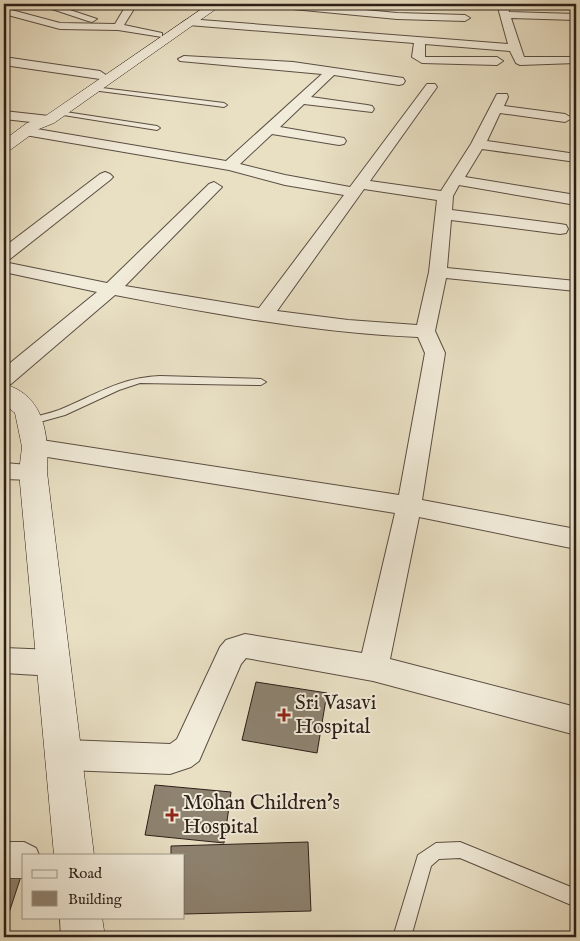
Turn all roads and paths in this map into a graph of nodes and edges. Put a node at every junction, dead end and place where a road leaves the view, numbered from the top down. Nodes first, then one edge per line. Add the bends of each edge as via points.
1 (42, 4) edge
2 (132, 4) edge
3 (206, 4) edge
4 (217, 4) edge
5 (272, 4) edge
6 (502, 4) edge
7 (4, 11) edge
8 (506, 15) junction
9 (573, 17) edge
10 (465, 18) dead end
11 (4, 20) edge
12 (38, 22) junction
13 (188, 22) junction
14 (118, 27) junction
15 (576, 28) edge
16 (158, 35) junction
17 (420, 41) junction
18 (515, 48) junction
19 (134, 55) junction
20 (184, 59) dead end
21 (576, 60) edge
22 (4, 61) edge
23 (520, 61) junction
24 (332, 72) junction
25 (100, 75) junction
26 (399, 81) dead end
27 (431, 87) dead end
28 (94, 89) junction
29 (301, 100) junction
30 (224, 104) dead end
31 (367, 109) dead end
32 (4, 115) edge
33 (565, 118) dead end
34 (41, 122) junction
35 (157, 128) dead end
36 (269, 130) junction
37 (339, 140) dead end
38 (478, 144) junction
39 (4, 147) edge
40 (576, 158) edge
41 (229, 166) junction
42 (105, 177) dead end
43 (455, 180) junction
44 (214, 187) dead end
45 (357, 188) junction
46 (446, 196) junction
47 (576, 200) edge
48 (444, 214) junction
49 (560, 229) dead end
50 (4, 255) edge
51 (4, 267) edge
52 (438, 272) junction
53 (576, 286) edge
54 (110, 290) junction
55 (264, 315) junction
56 (425, 331) junction
57 (4, 379) edge
58 (261, 382) dead end
59 (4, 392) edge
60 (25, 453) edge
61 (409, 506) junction
62 (576, 539) edge
63 (4, 660) edge
64 (54, 664) junction
65 (373, 668) junction
66 (576, 721) edge
67 (66, 755) junction
68 (74, 854) edge
69 (4, 860) edge
70 (22, 860) edge
71 (576, 898) edge
72 (81, 918) edge
73 (83, 937) edge
74 (402, 937) edge

1 - 14 street
2 - 14 street
3 - 16 main road
4 - 13 main road
5 - 10 street via 381,15
6 - 8 street
7 - 12 street
8 - 9 street
8 - 18 street
9 - 15 street
11 - 12 street
12 - 14 street via 88,28
13 - 17 street
13 - 19 main road
14 - 16 street
16 - 19 main road
17 - 18 street
17 - 23 street via 418,58 422,60
18 - 23 street
19 - 25 main road
19 - 28 main road
20 - 24 street
21 - 23 street
22 - 25 street
24 - 26 street
24 - 29 street
25 - 34 main road
27 - 45 street
28 - 30 lane
28 - 34 main road
29 - 31 street
29 - 36 street
32 - 34 street
33 - 38 street via 499,103
34 - 35 lane
34 - 39 main road
34 - 41 street
36 - 37 street
36 - 41 street
38 - 40 street
38 - 43 street
41 - 45 street via 285,180
42 - 50 street
43 - 46 street
43 - 47 street
44 - 54 street
45 - 46 street
45 - 55 street
46 - 48 street
48 - 49 street
48 - 52 street
51 - 54 street
52 - 53 street
52 - 56 street
54 - 55 street
54 - 57 street
55 - 56 street via 324,324
56 - 61 street via 435,353
58 - 60 lane via 140,380 61,413
59 - 60 main road via 27,410
60 - 61 street
60 - 64 main road
61 - 62 street
61 - 65 street
63 - 64 street
64 - 67 main road
65 - 66 street
65 - 67 street via 245,646 230,656 188,750 180,756
67 - 68 main road
69 - 70 street
71 - 74 lane via 460,850 436,851 424,861
72 - 73 main road

